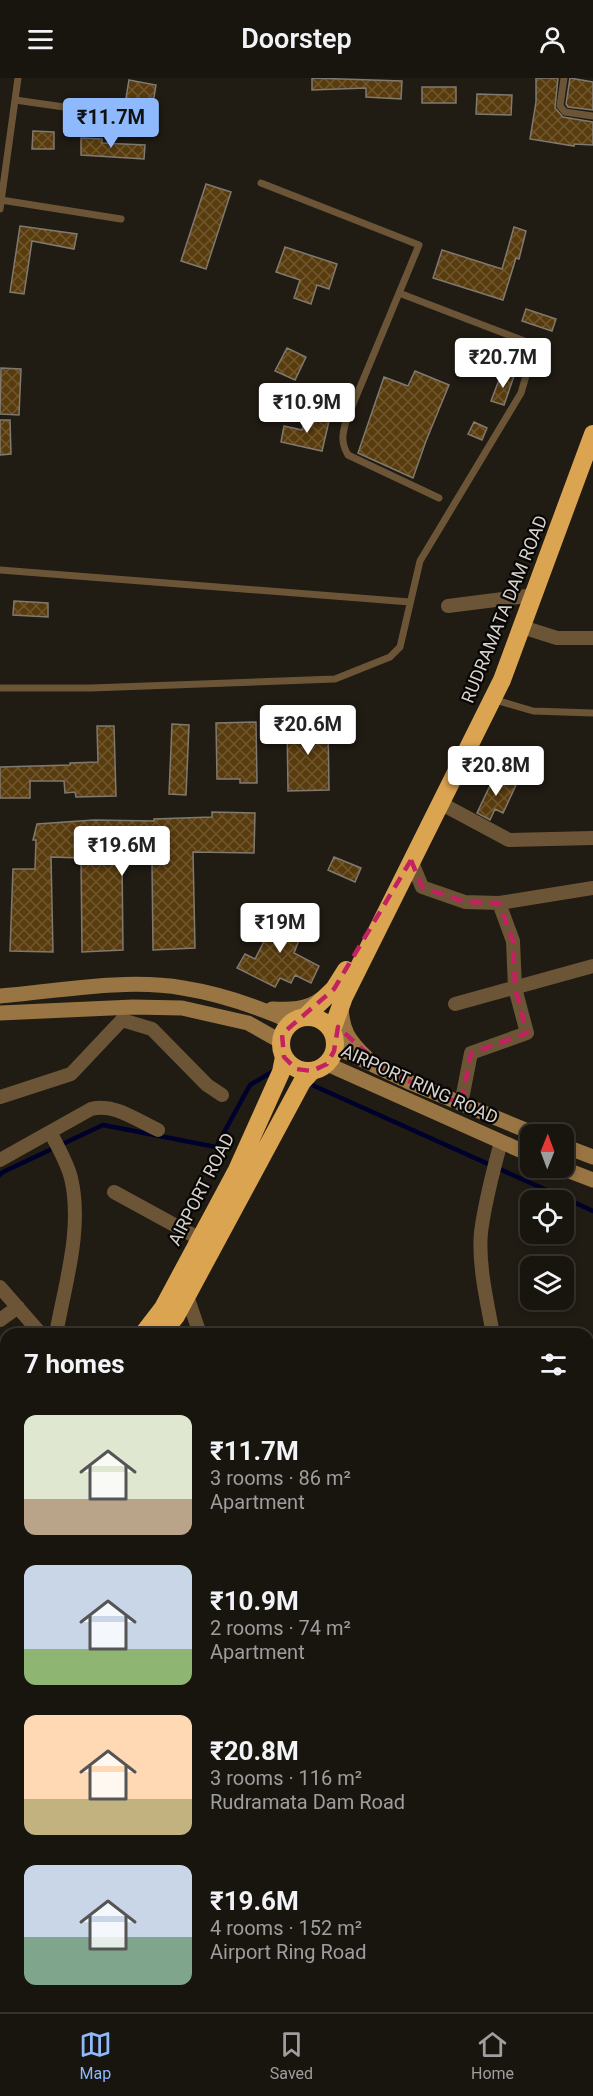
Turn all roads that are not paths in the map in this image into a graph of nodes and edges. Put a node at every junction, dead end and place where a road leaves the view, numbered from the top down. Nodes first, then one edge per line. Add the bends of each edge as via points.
1 (18, 78) edge
2 (564, 78) edge
3 (15, 100) junction
4 (593, 116) edge
5 (148, 119) dead end
6 (261, 183) dead end
7 (1, 200) edge
8 (0, 209) edge
9 (121, 219) dead end
10 (399, 293) junction
11 (592, 443) edge
12 (439, 498) dead end
13 (0, 570) edge
14 (534, 595) junction
15 (410, 602) junction
16 (448, 606) dead end
17 (522, 627) junction
18 (593, 638) edge
19 (0, 688) edge
20 (492, 699) junction
21 (593, 713) edge
22 (440, 803) junction
23 (593, 838) edge
24 (411, 860) junction
25 (593, 888) edge
26 (499, 903) junction
27 (593, 966) edge
28 (515, 987) junction
29 (0, 996) edge
30 (337, 997) junction
31 (252, 1004) junction
32 (455, 1004) dead end
33 (0, 1013) edge
34 (299, 1019) junction
35 (334, 1037) junction
36 (282, 1049) junction
37 (319, 1068) junction
38 (386, 1071) junction
39 (222, 1095) dead end
40 (0, 1097) edge
41 (461, 1104) junction
42 (520, 1128) edge
43 (158, 1130) dead end
44 (55, 1142) junction
45 (501, 1142) junction
46 (520, 1150) edge
47 (574, 1150) edge
48 (593, 1157) edge
49 (0, 1160) edge
50 (574, 1173) edge
51 (593, 1180) edge
52 (114, 1192) dead end
53 (200, 1239) junction
54 (0, 1287) edge
55 (187, 1296) junction
56 (18, 1307) junction
57 (0, 1320) edge
58 (36, 1328) edge
59 (57, 1328) edge
60 (148, 1328) edge
61 (167, 1328) edge
62 (198, 1328) edge
63 (492, 1328) edge

1 - 3 lane
2 - 4 lane via 561,106 565,112
3 - 5 lane
3 - 7 lane
6 - 10 lane via 419,245
7 - 8 lane
7 - 9 lane
10 - 12 lane via 346,421 342,444 348,455
10 - 15 lane via 535,345 521,393 420,561
11 - 14 highway, RUDRAMATA DAM ROAD
13 - 15 lane
14 - 16 street
14 - 17 highway, RUDRAMATA DAM ROAD
15 - 19 lane via 400,647 390,657 335,679
17 - 18 street via 557,638
17 - 20 highway, RUDRAMATA DAM ROAD
20 - 21 lane via 533,711
20 - 22 highway, RUDRAMATA DAM ROAD
22 - 23 street via 509,840
22 - 24 highway, RUDRAMATA DAM ROAD
24 - 26 street via 422,887 465,902
24 - 30 highway, RUDRAMATA DAM ROAD
25 - 26 street
26 - 28 street via 513,940
27 - 28 street
28 - 32 street
28 - 41 street via 527,1033 471,1053
29 - 31 main road via 123,985 181,987
30 - 31 main road via 294,1010
30 - 34 highway
30 - 35 highway
30 - 38 main road via 348,1038
31 - 34 main road
33 - 36 main road via 182,1008 248,1023
34 - 35 highway via 321,1020
34 - 36 highway via 282,1034
35 - 37 highway via 334,1052
35 - 38 main road, AIRPORT RING ROAD via 344,1051
36 - 37 highway via 296,1069
36 - 53 highway, AIRPORT ROAD via 281,1072 237,1170
37 - 45 main road, AIRPORT RING ROAD
37 - 55 highway, AIRPORT ROAD via 303,1082
38 - 41 main road, AIRPORT RING ROAD
39 - 40 street via 207,1085 152,1029 122,1020 71,1074
41 - 42 main road, AIRPORT RING ROAD
43 - 44 street via 112,1107 102,1106 91,1109
44 - 49 street
44 - 59 street via 71,1178 76,1208
45 - 46 main road, AIRPORT RING ROAD
45 - 63 street via 481,1234
47 - 48 main road
50 - 51 main road
52 - 53 street
53 - 60 highway, AIRPORT ROAD via 163,1308
54 - 56 street
55 - 61 highway, AIRPORT ROAD
55 - 62 street
56 - 57 street
56 - 58 street

